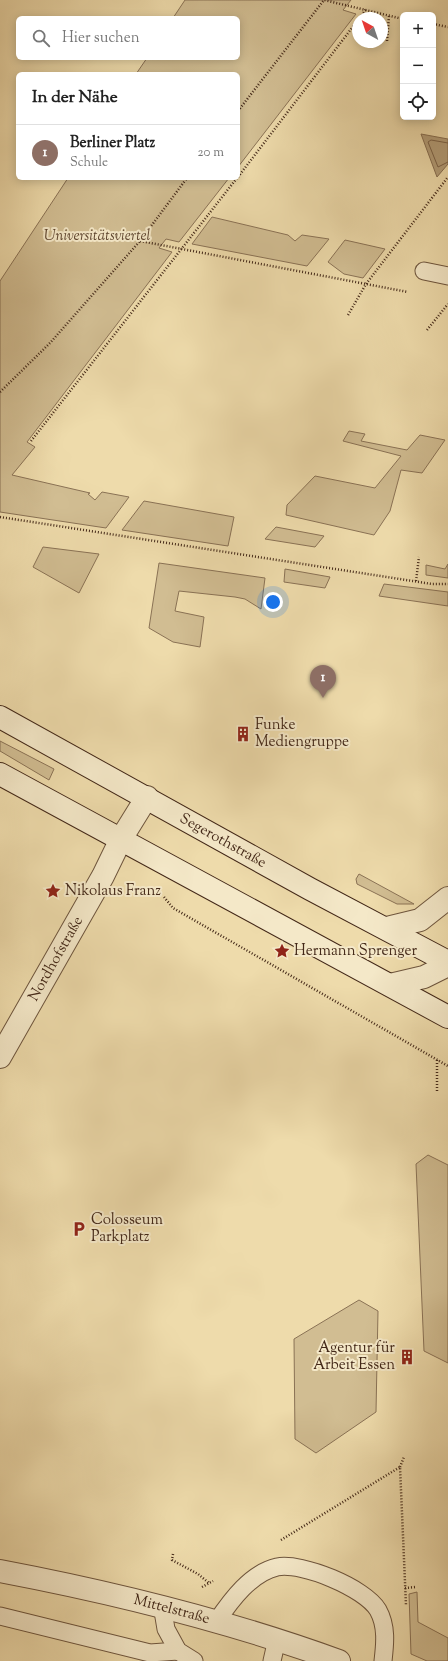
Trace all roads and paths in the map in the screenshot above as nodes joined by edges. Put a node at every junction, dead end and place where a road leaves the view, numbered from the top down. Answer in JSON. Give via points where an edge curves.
{"nodes":[{"id":1,"x":324,"y":0,"type":"edge"},
{"id":2,"x":366,"y":10,"type":"joint"},
{"id":3,"x":373,"y":12,"type":"edge"},
{"id":4,"x":388,"y":16,"type":"edge"},
{"id":5,"x":400,"y":18,"type":"edge"},
{"id":6,"x":436,"y":25,"type":"edge"},
{"id":7,"x":448,"y":27,"type":"edge"},
{"id":8,"x":352,"y":28,"type":"edge"},
{"id":9,"x":240,"y":109,"type":"edge"},
{"id":10,"x":240,"y":174,"type":"edge"},
{"id":11,"x":448,"y":177,"type":"edge"},
{"id":12,"x":185,"y":180,"type":"edge"},
{"id":13,"x":236,"y":180,"type":"edge"},
{"id":14,"x":140,"y":241,"type":"junction"},
{"id":15,"x":183,"y":248,"type":"junction"},
{"id":16,"x":424,"y":271,"type":"dead end"},
{"id":17,"x":448,"y":276,"type":"edge"},
{"id":18,"x":366,"y":284,"type":"junction"},
{"id":19,"x":411,"y":293,"type":"dead end"},
{"id":20,"x":448,"y":304,"type":"edge"},
{"id":21,"x":348,"y":315,"type":"dead end"},
{"id":22,"x":428,"y":330,"type":"dead end"},
{"id":23,"x":0,"y":392,"type":"edge"},
{"id":24,"x":31,"y":440,"type":"dead end"},
{"id":25,"x":0,"y":517,"type":"edge"},
{"id":26,"x":419,"y":556,"type":"dead end"},
{"id":27,"x":416,"y":581,"type":"junction"},
{"id":28,"x":448,"y":584,"type":"edge"},
{"id":29,"x":0,"y":717,"type":"edge"},
{"id":30,"x":0,"y":774,"type":"edge"},
{"id":31,"x":147,"y":797,"type":"junction"},
{"id":32,"x":121,"y":839,"type":"junction"},
{"id":33,"x":448,"y":898,"type":"edge"},
{"id":34,"x":173,"y":908,"type":"dead end"},
{"id":35,"x":387,"y":928,"type":"junction"},
{"id":36,"x":448,"y":962,"type":"edge"},
{"id":37,"x":448,"y":965,"type":"edge"},
{"id":38,"x":390,"y":985,"type":"junction"},
{"id":39,"x":448,"y":1017,"type":"edge"},
{"id":40,"x":0,"y":1057,"type":"edge"},
{"id":41,"x":437,"y":1060,"type":"junction"},
{"id":42,"x":448,"y":1066,"type":"edge"},
{"id":43,"x":438,"y":1093,"type":"dead end"},
{"id":44,"x":404,"y":1457,"type":"dead end"},
{"id":45,"x":400,"y":1467,"type":"junction"},
{"id":46,"x":276,"y":1543,"type":"dead end"},
{"id":47,"x":173,"y":1554,"type":"dead end"},
{"id":48,"x":0,"y":1571,"type":"edge"},
{"id":49,"x":216,"y":1579,"type":"dead end"},
{"id":50,"x":209,"y":1583,"type":"junction"},
{"id":51,"x":416,"y":1587,"type":"dead end"},
{"id":52,"x":200,"y":1588,"type":"dead end"},
{"id":53,"x":405,"y":1588,"type":"junction"},
{"id":54,"x":162,"y":1605,"type":"junction"},
{"id":55,"x":406,"y":1610,"type":"dead end"},
{"id":56,"x":0,"y":1616,"type":"edge"},
{"id":57,"x":217,"y":1621,"type":"junction"},
{"id":58,"x":278,"y":1638,"type":"junction"},
{"id":59,"x":178,"y":1651,"type":"junction"},
{"id":60,"x":194,"y":1661,"type":"edge"},
{"id":61,"x":272,"y":1661,"type":"edge"},
{"id":62,"x":339,"y":1661,"type":"edge"},
{"id":63,"x":383,"y":1661,"type":"edge"}],
"edges":[{"from":1,"to":2,"type":"path"},
{"from":1,"to":9,"type":"path"},
{"from":2,"to":3,"type":"path"},
{"from":4,"to":5,"type":"path"},
{"from":6,"to":7,"type":"path"},
{"from":8,"to":10,"type":"path"},
{"from":11,"to":18,"type":"path"},
{"from":12,"to":14,"type":"path"},
{"from":13,"to":15,"type":"path"},
{"from":14,"to":15,"type":"path"},
{"from":14,"to":23,"type":"path","via":[[50,343]]},
{"from":15,"to":18,"type":"path"},
{"from":15,"to":24,"type":"path"},
{"from":16,"to":17,"type":"lane"},
{"from":18,"to":19,"type":"path"},
{"from":18,"to":21,"type":"path"},
{"from":20,"to":22,"type":"path"},
{"from":25,"to":27,"type":"path"},
{"from":26,"to":27,"type":"path"},
{"from":27,"to":28,"type":"path"},
{"from":29,"to":31,"type":"main road","name":"Segerothstraße"},
{"from":30,"to":32,"type":"main road"},
{"from":31,"to":32,"type":"main road","name":"Nordhofstraße"},
{"from":31,"to":35,"type":"main road","name":"Segerothstraße","via":[[310,889]]},
{"from":32,"to":38,"type":"main road"},
{"from":32,"to":40,"type":"main road","name":"Nordhofstraße","via":[[103,876]]},
{"from":33,"to":35,"type":"main road","via":[[420,920]]},
{"from":34,"to":41,"type":"path"},
{"from":35,"to":36,"type":"main road","name":"Segerothstraße"},
{"from":37,"to":38,"type":"main road","via":[[424,976]]},
{"from":38,"to":39,"type":"main road"},
{"from":41,"to":42,"type":"path"},
{"from":41,"to":43,"type":"path"},
{"from":44,"to":45,"type":"path"},
{"from":45,"to":46,"type":"path"},
{"from":45,"to":53,"type":"path"},
{"from":47,"to":50,"type":"path","via":[[172,1560]]},
{"from":48,"to":54,"type":"main road","name":"Mittelstraße","via":[[86,1587]]},
{"from":49,"to":50,"type":"path"},
{"from":50,"to":52,"type":"path"},
{"from":51,"to":53,"type":"path"},
{"from":53,"to":55,"type":"path"},
{"from":54,"to":57,"type":"main road","name":"Mittelstraße"},
{"from":54,"to":59,"type":"lane","via":[[166,1629]]},
{"from":56,"to":59,"type":"lane","via":[[150,1653]]},
{"from":57,"to":58,"type":"main road","name":"Mittelstraße"},
{"from":57,"to":63,"type":"lane","via":[[232,1598],[258,1576],[277,1567],[297,1567],[340,1582],[364,1595],[378,1610],[384,1627]]},
{"from":58,"to":61,"type":"lane"},
{"from":58,"to":62,"type":"main road","name":"Mittelstraße"},
{"from":59,"to":60,"type":"lane"}]}
